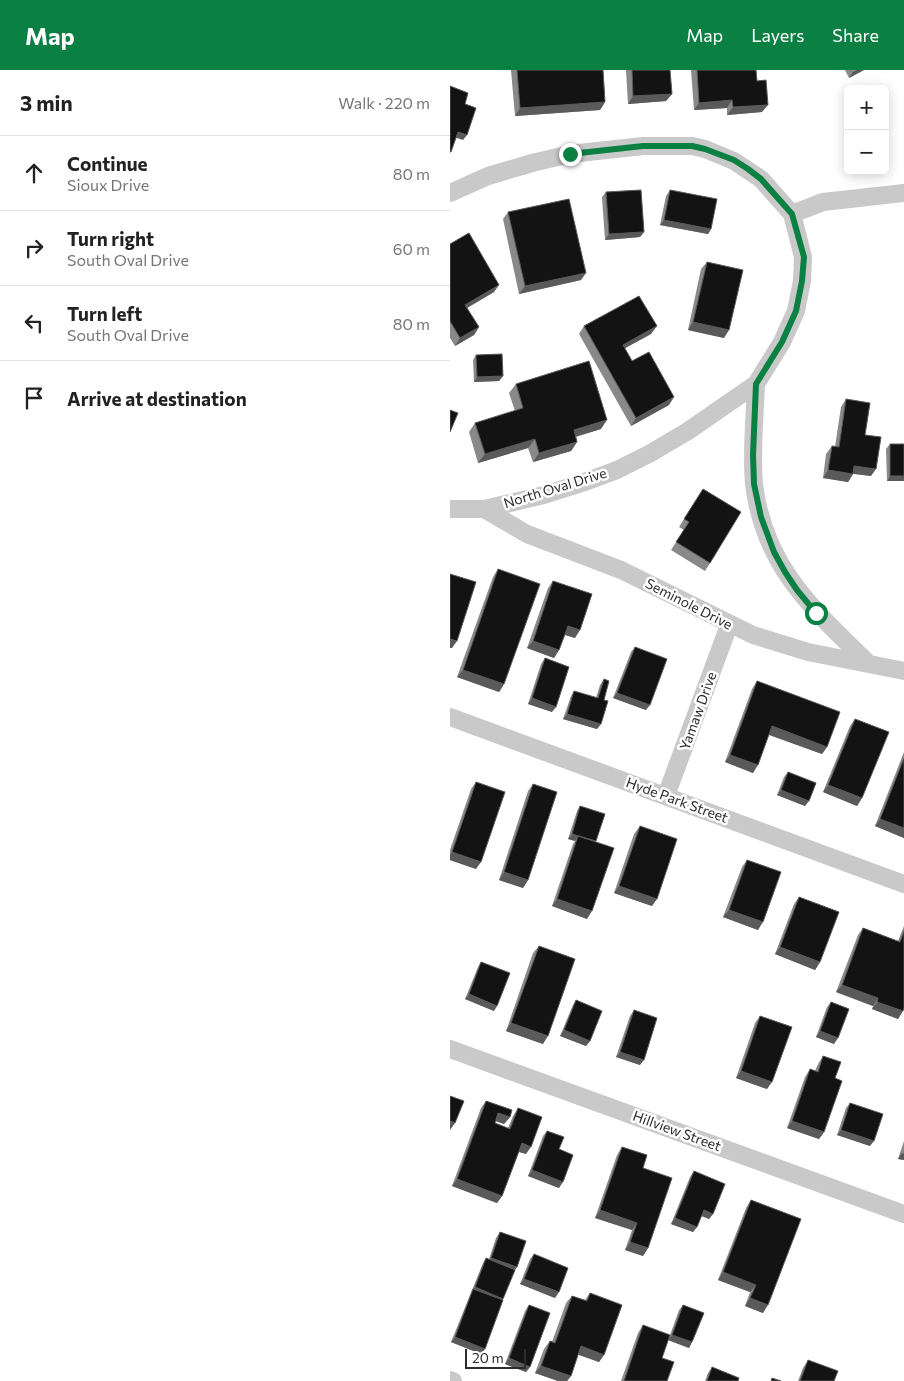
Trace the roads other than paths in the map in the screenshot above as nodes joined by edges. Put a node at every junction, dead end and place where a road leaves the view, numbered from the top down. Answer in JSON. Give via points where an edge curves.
{"nodes":[{"id":1,"x":450,"y":193,"type":"edge"},
{"id":2,"x":904,"y":193,"type":"edge"},
{"id":3,"x":792,"y":214,"type":"junction"},
{"id":4,"x":756,"y":384,"type":"junction"},
{"id":5,"x":450,"y":509,"type":"edge"},
{"id":6,"x":484,"y":509,"type":"junction"},
{"id":7,"x":730,"y":625,"type":"junction"},
{"id":8,"x":869,"y":664,"type":"junction"},
{"id":9,"x":904,"y":671,"type":"edge"},
{"id":10,"x":450,"y":717,"type":"edge"},
{"id":11,"x":666,"y":796,"type":"junction"},
{"id":12,"x":904,"y":884,"type":"edge"},
{"id":13,"x":450,"y":1049,"type":"edge"},
{"id":14,"x":904,"y":1214,"type":"edge"}],
"edges":[{"from":1,"to":3,"type":"street","via":[[488,176],[570,154],[643,146],[692,146],[734,160],[748,169]]},
{"from":2,"to":3,"type":"street","via":[[823,202]]},
{"from":3,"to":4,"type":"street","via":[[804,257],[800,295],[782,342]]},
{"from":4,"to":6,"type":"street","name":"North Oval Drive","via":[[688,431],[616,470],[582,484]]},
{"from":4,"to":8,"type":"street","via":[[754,484],[767,535],[797,590]]},
{"from":5,"to":6,"type":"street","name":"North Oval Drive"},
{"from":6,"to":7,"type":"street","name":"Seminole Drive","via":[[527,534],[621,570]]},
{"from":7,"to":8,"type":"street","name":"Seminole Drive","via":[[808,652]]},
{"from":7,"to":11,"type":"street","name":"Yamaw Drive"},
{"from":8,"to":9,"type":"street","name":"Seminole Drive"},
{"from":10,"to":11,"type":"street","name":"Hyde Park Street"},
{"from":11,"to":12,"type":"street","name":"Hyde Park Street"},
{"from":13,"to":14,"type":"street","name":"Hillview Street"}]}
